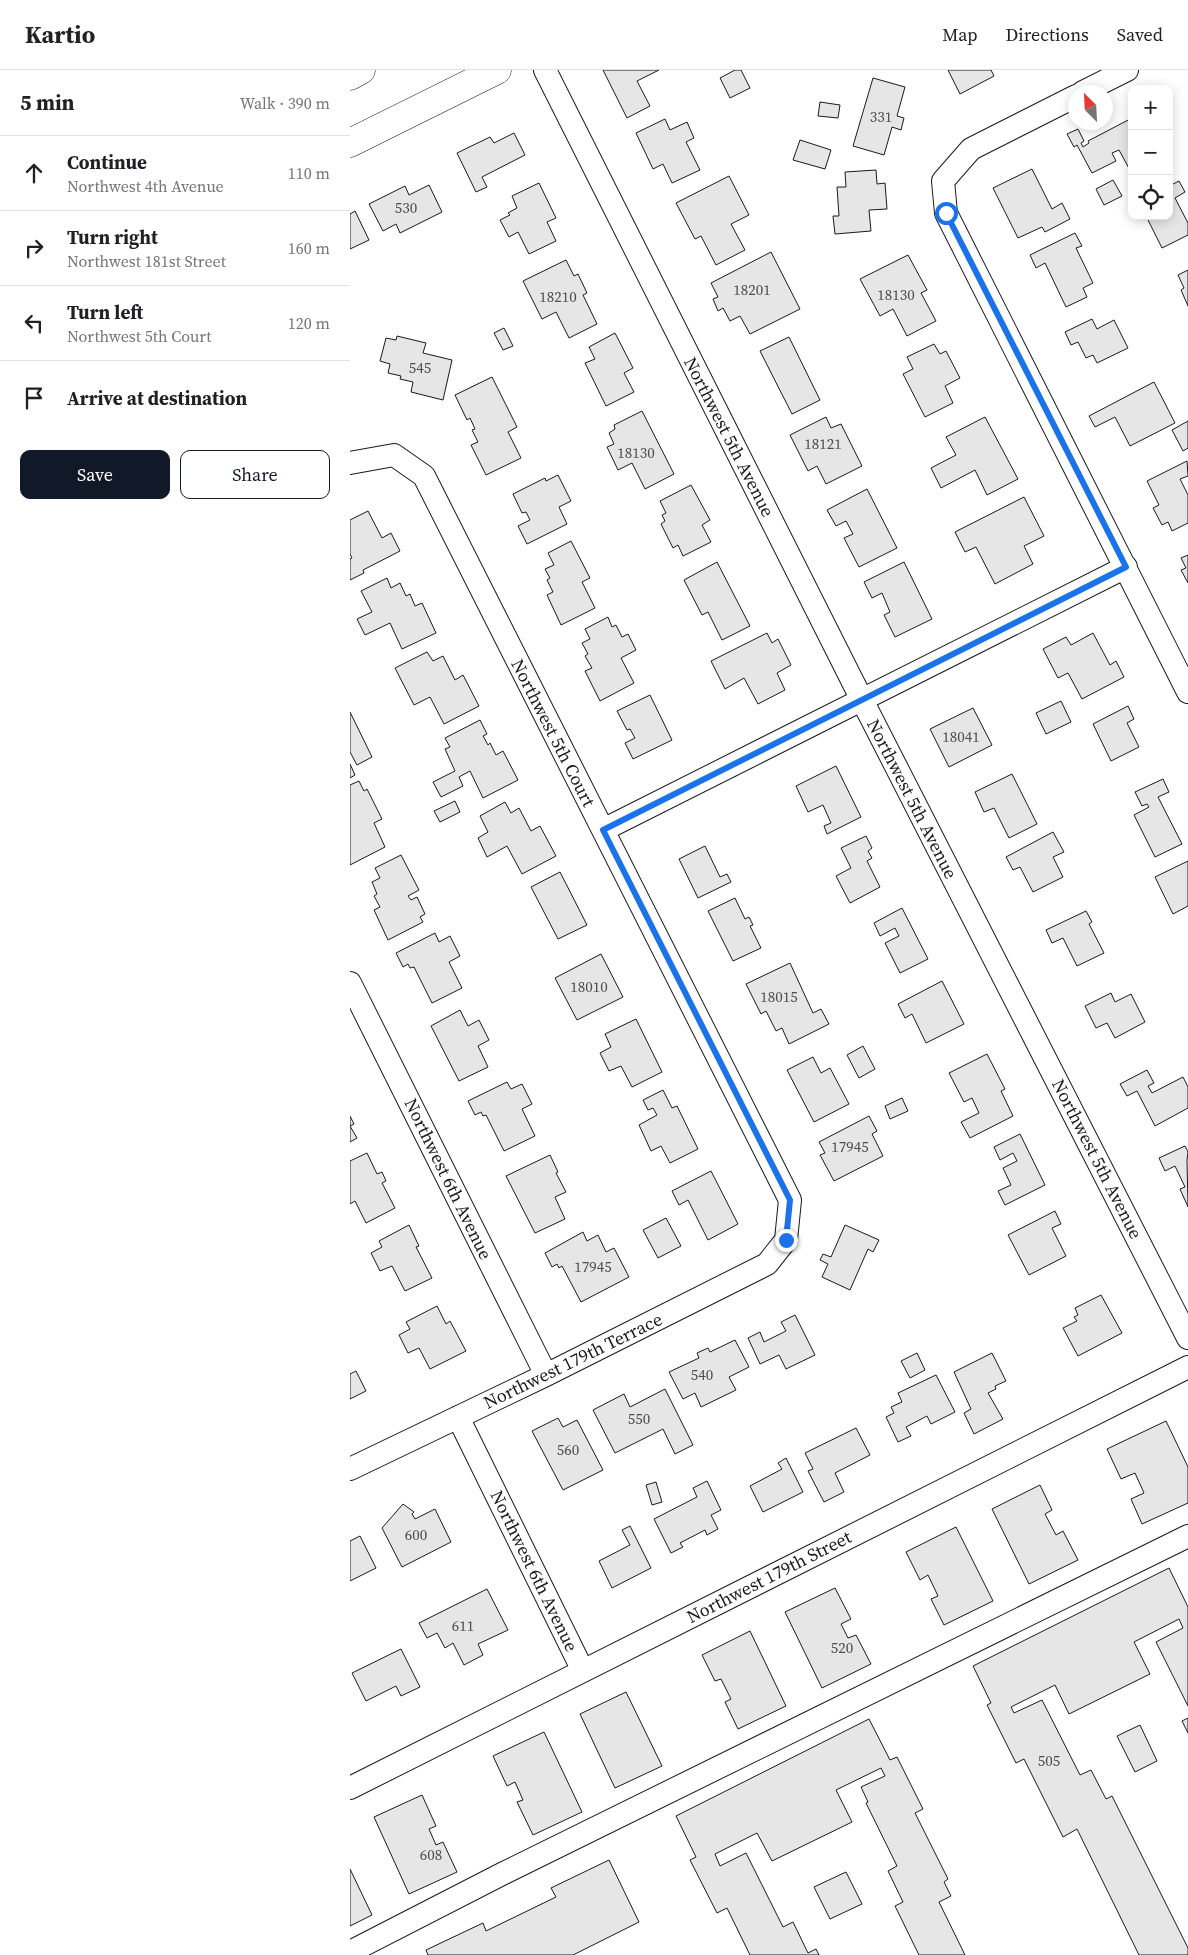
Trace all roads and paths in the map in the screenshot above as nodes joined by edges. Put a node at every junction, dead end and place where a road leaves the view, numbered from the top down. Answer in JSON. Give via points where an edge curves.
{"nodes":[{"id":1,"x":361,"y":70,"type":"edge"},
{"id":2,"x":460,"y":70,"type":"edge"},
{"id":3,"x":498,"y":70,"type":"edge"},
{"id":4,"x":545,"y":70,"type":"edge"},
{"id":5,"x":1127,"y":70,"type":"edge"},
{"id":6,"x":350,"y":76,"type":"edge"},
{"id":7,"x":1097,"y":85,"type":"edge"},
{"id":8,"x":1068,"y":100,"type":"edge"},
{"id":9,"x":412,"y":112,"type":"junction"},
{"id":10,"x":350,"y":143,"type":"edge"},
{"id":11,"x":350,"y":462,"type":"edge"},
{"id":12,"x":1126,"y":567,"type":"junction"},
{"id":13,"x":1188,"y":692,"type":"edge"},
{"id":14,"x":862,"y":700,"type":"junction"},
{"id":15,"x":603,"y":830,"type":"junction"},
{"id":16,"x":350,"y":982,"type":"edge"},
{"id":17,"x":786,"y":1240,"type":"joint"},
{"id":18,"x":1188,"y":1338,"type":"edge"},
{"id":19,"x":1188,"y":1367,"type":"edge"},
{"id":20,"x":546,"y":1375,"type":"junction"},
{"id":21,"x":458,"y":1416,"type":"junction"},
{"id":22,"x":350,"y":1469,"type":"edge"},
{"id":23,"x":1188,"y":1536,"type":"edge"},
{"id":24,"x":583,"y":1671,"type":"junction"},
{"id":25,"x":350,"y":1788,"type":"edge"},
{"id":26,"x":350,"y":1952,"type":"edge"}],
"edges":[{"from":1,"to":6,"type":"main road"},
{"from":2,"to":9,"type":"main road"},
{"from":3,"to":9,"type":"main road"},
{"from":4,"to":14,"type":"street","name":"Northwest 5th Avenue"},
{"from":5,"to":7,"type":"street"},
{"from":8,"to":12,"type":"street","via":[[972,149],[943,181],[946,213]]},
{"from":9,"to":10,"type":"main road"},
{"from":11,"to":15,"type":"street","name":"Northwest 5th Court","via":[[394,455],[424,476]]},
{"from":12,"to":13,"type":"street"},
{"from":12,"to":14,"type":"street"},
{"from":14,"to":15,"type":"street"},
{"from":14,"to":18,"type":"street","name":"Northwest 5th Avenue"},
{"from":15,"to":17,"type":"street","name":"Northwest 5th Court","via":[[790,1200]]},
{"from":16,"to":20,"type":"street","name":"Northwest 6th Avenue"},
{"from":17,"to":20,"type":"street","name":"Northwest 179th Terrace","via":[[767,1264]]},
{"from":19,"to":24,"type":"street","name":"Northwest 179th Street"},
{"from":20,"to":21,"type":"street","name":"Northwest 179th Terrace"},
{"from":21,"to":22,"type":"street","name":"Northwest 179th Terrace"},
{"from":21,"to":24,"type":"street","name":"Northwest 6th Avenue"},
{"from":23,"to":26,"type":"street"},
{"from":24,"to":25,"type":"street","name":"Northwest 179th Street"}]}
